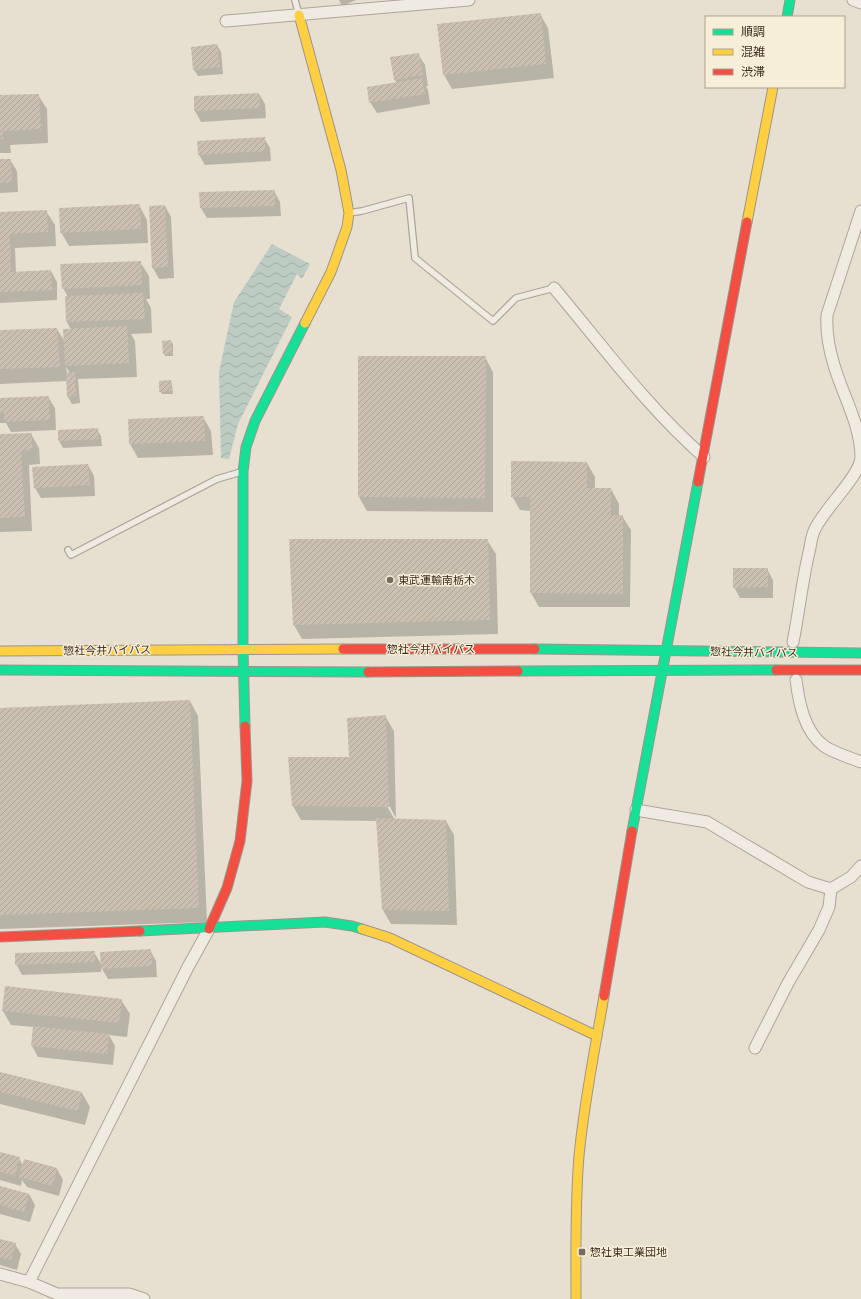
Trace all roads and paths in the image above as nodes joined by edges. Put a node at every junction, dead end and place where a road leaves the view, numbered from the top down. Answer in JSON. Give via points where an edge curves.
{"nodes":[{"id":1,"x":295,"y":0,"type":"edge"},
{"id":2,"x":469,"y":0,"type":"edge"},
{"id":3,"x":790,"y":0,"type":"edge"},
{"id":4,"x":853,"y":0,"type":"edge"},
{"id":5,"x":404,"y":3,"type":"edge"},
{"id":6,"x":861,"y":3,"type":"edge"},
{"id":7,"x":299,"y":15,"type":"junction"},
{"id":8,"x":787,"y":16,"type":"edge"},
{"id":9,"x":226,"y":21,"type":"dead end"},
{"id":10,"x":774,"y":88,"type":"edge"},
{"id":11,"x":861,"y":211,"type":"edge"},
{"id":12,"x":349,"y":213,"type":"junction"},
{"id":13,"x":554,"y":288,"type":"joint"},
{"id":14,"x":704,"y":456,"type":"junction"},
{"id":15,"x":243,"y":472,"type":"junction"},
{"id":16,"x":68,"y":550,"type":"dead end"},
{"id":17,"x":793,"y":642,"type":"dead end"},
{"id":18,"x":244,"y":649,"type":"junction"},
{"id":19,"x":666,"y":650,"type":"junction"},
{"id":20,"x":0,"y":651,"type":"edge"},
{"id":21,"x":861,"y":653,"type":"edge"},
{"id":22,"x":0,"y":670,"type":"edge"},
{"id":23,"x":861,"y":670,"type":"edge"},
{"id":24,"x":662,"y":671,"type":"junction"},
{"id":25,"x":244,"y":672,"type":"junction"},
{"id":26,"x":796,"y":680,"type":"dead end"},
{"id":27,"x":861,"y":762,"type":"edge"},
{"id":28,"x":636,"y":810,"type":"junction"},
{"id":29,"x":861,"y":866,"type":"edge"},
{"id":30,"x":831,"y":889,"type":"junction"},
{"id":31,"x":209,"y":929,"type":"junction"},
{"id":32,"x":0,"y":937,"type":"edge"},
{"id":33,"x":597,"y":1036,"type":"junction"},
{"id":34,"x":755,"y":1048,"type":"dead end"},
{"id":35,"x":0,"y":1274,"type":"edge"},
{"id":36,"x":28,"y":1282,"type":"junction"},
{"id":37,"x":144,"y":1299,"type":"edge"},
{"id":38,"x":576,"y":1299,"type":"edge"}],
"edges":[{"from":1,"to":7,"type":"lane"},
{"from":2,"to":5,"type":"street"},
{"from":3,"to":8,"type":"street"},
{"from":4,"to":6,"type":"street"},
{"from":5,"to":7,"type":"street"},
{"from":7,"to":9,"type":"street"},
{"from":7,"to":12,"type":"street","via":[[341,170]]},
{"from":10,"to":14,"type":"street"},
{"from":11,"to":17,"type":"street","via":[[827,315],[826,329],[834,365],[861,444],[860,461],[853,477],[833,500],[814,529]]},
{"from":12,"to":13,"type":"lane","via":[[409,198],[415,258],[494,321],[516,298]]},
{"from":12,"to":15,"type":"street","via":[[347,227],[331,272],[255,421],[246,446]]},
{"from":13,"to":14,"type":"street","via":[[679,435]]},
{"from":14,"to":19,"type":"street"},
{"from":15,"to":16,"type":"lane","via":[[217,479],[71,555]]},
{"from":15,"to":18,"type":"street"},
{"from":18,"to":19,"type":"street","name":"惣社今井バイパス"},
{"from":18,"to":20,"type":"street","name":"惣社今井バイパス"},
{"from":18,"to":25,"type":"street"},
{"from":19,"to":21,"type":"street","name":"惣社今井バイパス"},
{"from":19,"to":24,"type":"street"},
{"from":22,"to":25,"type":"street","name":"惣社今井バイパス"},
{"from":23,"to":24,"type":"street","name":"惣社今井バイパス"},
{"from":24,"to":25,"type":"street","name":"惣社今井バイパス"},
{"from":24,"to":28,"type":"street"},
{"from":25,"to":31,"type":"street","via":[[247,781],[240,841],[227,888]]},
{"from":26,"to":27,"type":"street","via":[[799,703],[811,733],[824,746]]},
{"from":28,"to":30,"type":"street","via":[[707,822],[808,882]]},
{"from":28,"to":33,"type":"street"},
{"from":29,"to":30,"type":"street","via":[[851,877]]},
{"from":30,"to":34,"type":"street","via":[[829,907]]},
{"from":31,"to":32,"type":"street"},
{"from":31,"to":33,"type":"street","via":[[326,922],[352,926],[390,938]]},
{"from":31,"to":36,"type":"street"},
{"from":33,"to":38,"type":"street","via":[[579,1155],[575,1234]]},
{"from":35,"to":36,"type":"street"},
{"from":36,"to":37,"type":"street","via":[[57,1294],[128,1294]]}]}
